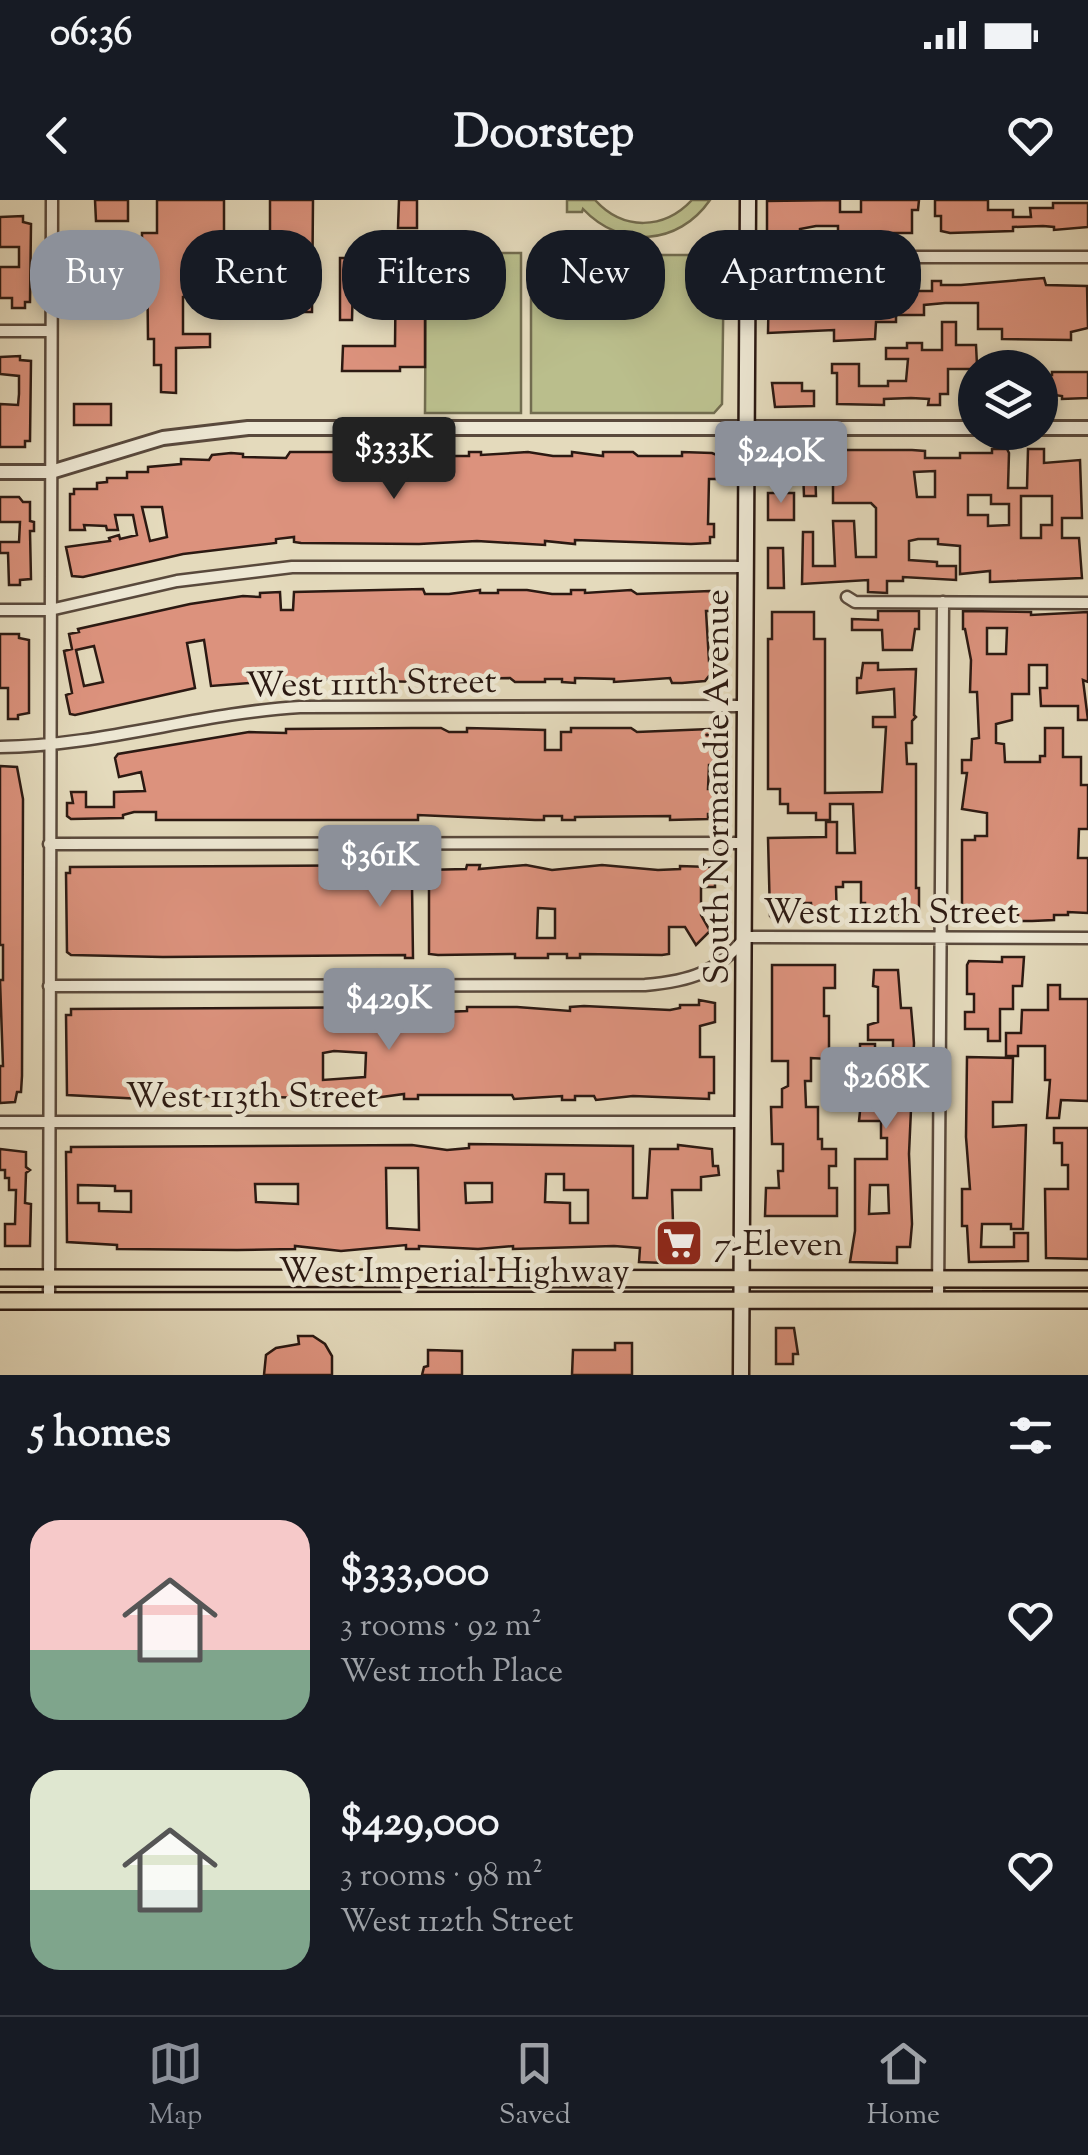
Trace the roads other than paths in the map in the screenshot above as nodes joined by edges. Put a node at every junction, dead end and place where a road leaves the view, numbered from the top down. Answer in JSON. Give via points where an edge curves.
{"nodes":[{"id":1,"x":52,"y":200,"type":"edge"},
{"id":2,"x":748,"y":200,"type":"edge"},
{"id":3,"x":748,"y":230,"type":"edge"},
{"id":4,"x":921,"y":257,"type":"edge"},
{"id":5,"x":1088,"y":257,"type":"edge"},
{"id":6,"x":747,"y":320,"type":"edge"},
{"id":7,"x":0,"y":331,"type":"edge"},
{"id":8,"x":51,"y":331,"type":"junction"},
{"id":9,"x":746,"y":428,"type":"junction"},
{"id":10,"x":958,"y":428,"type":"edge"},
{"id":11,"x":1058,"y":428,"type":"edge"},
{"id":12,"x":1088,"y":428,"type":"edge"},
{"id":13,"x":0,"y":472,"type":"edge"},
{"id":14,"x":50,"y":472,"type":"junction"},
{"id":15,"x":746,"y":567,"type":"junction"},
{"id":16,"x":847,"y":597,"type":"dead end"},
{"id":17,"x":944,"y":602,"type":"junction"},
{"id":18,"x":1088,"y":603,"type":"edge"},
{"id":19,"x":0,"y":610,"type":"edge"},
{"id":20,"x":50,"y":610,"type":"junction"},
{"id":21,"x":746,"y":706,"type":"junction"},
{"id":22,"x":50,"y":746,"type":"junction"},
{"id":23,"x":0,"y":747,"type":"edge"},
{"id":24,"x":746,"y":843,"type":"junction"},
{"id":25,"x":49,"y":844,"type":"junction"},
{"id":26,"x":746,"y":937,"type":"junction"},
{"id":27,"x":942,"y":938,"type":"junction"},
{"id":28,"x":1088,"y":938,"type":"edge"},
{"id":29,"x":49,"y":986,"type":"junction"},
{"id":30,"x":0,"y":1122,"type":"edge"},
{"id":31,"x":744,"y":1122,"type":"junction"},
{"id":32,"x":48,"y":1123,"type":"junction"},
{"id":33,"x":0,"y":1278,"type":"edge"},
{"id":34,"x":48,"y":1278,"type":"junction"},
{"id":35,"x":742,"y":1278,"type":"junction"},
{"id":36,"x":938,"y":1278,"type":"junction"},
{"id":37,"x":1088,"y":1279,"type":"edge"},
{"id":38,"x":742,"y":1298,"type":"junction"},
{"id":39,"x":938,"y":1300,"type":"junction"},
{"id":40,"x":1088,"y":1300,"type":"edge"},
{"id":41,"x":0,"y":1301,"type":"edge"},
{"id":42,"x":49,"y":1301,"type":"junction"},
{"id":43,"x":741,"y":1375,"type":"edge"}],
"edges":[{"from":1,"to":8,"type":"street"},
{"from":2,"to":3,"type":"main road","name":"South Normandie Avenue"},
{"from":4,"to":5,"type":"street"},
{"from":6,"to":9,"type":"main road","name":"South Normandie Avenue"},
{"from":7,"to":8,"type":"street"},
{"from":8,"to":14,"type":"street"},
{"from":9,"to":10,"type":"street"},
{"from":9,"to":14,"type":"street","via":[[248,428],[164,438]]},
{"from":9,"to":15,"type":"main road","name":"South Normandie Avenue"},
{"from":11,"to":12,"type":"street"},
{"from":13,"to":14,"type":"street"},
{"from":14,"to":20,"type":"street"},
{"from":15,"to":20,"type":"street","via":[[292,568],[177,581]]},
{"from":15,"to":21,"type":"main road","name":"South Normandie Avenue"},
{"from":16,"to":17,"type":"street"},
{"from":17,"to":18,"type":"street"},
{"from":17,"to":27,"type":"street"},
{"from":19,"to":20,"type":"street"},
{"from":20,"to":22,"type":"street"},
{"from":21,"to":22,"type":"street","name":"West 111th Street","via":[[300,707],[241,711]]},
{"from":21,"to":24,"type":"main road","name":"South Normandie Avenue"},
{"from":22,"to":23,"type":"street","name":"West 111th Street"},
{"from":22,"to":25,"type":"street"},
{"from":24,"to":25,"type":"street"},
{"from":24,"to":26,"type":"main road","name":"South Normandie Avenue"},
{"from":25,"to":29,"type":"street"},
{"from":26,"to":27,"type":"street","name":"West 112th Street"},
{"from":26,"to":29,"type":"street","name":"West 112th Street","via":[[711,970],[645,985]]},
{"from":26,"to":31,"type":"main road","name":"South Normandie Avenue"},
{"from":27,"to":28,"type":"street","name":"West 112th Street"},
{"from":27,"to":36,"type":"street"},
{"from":29,"to":32,"type":"street"},
{"from":30,"to":32,"type":"street","name":"West 113th Street"},
{"from":31,"to":32,"type":"street","name":"West 113th Street"},
{"from":31,"to":35,"type":"main road","name":"South Normandie Avenue"},
{"from":32,"to":34,"type":"street"},
{"from":33,"to":34,"type":"main road","name":"West Imperial Highway"},
{"from":34,"to":35,"type":"main road","name":"West Imperial Highway"},
{"from":34,"to":42,"type":"street"},
{"from":35,"to":36,"type":"main road","name":"West Imperial Highway"},
{"from":35,"to":38,"type":"main road","name":"South Normandie Avenue"},
{"from":36,"to":37,"type":"main road","name":"West Imperial Highway"},
{"from":36,"to":39,"type":"street"},
{"from":38,"to":39,"type":"main road","name":"West Imperial Highway"},
{"from":38,"to":42,"type":"main road","name":"West Imperial Highway"},
{"from":38,"to":43,"type":"main road","name":"South Normandie Avenue"},
{"from":39,"to":40,"type":"main road","name":"West Imperial Highway"},
{"from":41,"to":42,"type":"main road","name":"West Imperial Highway"}]}
